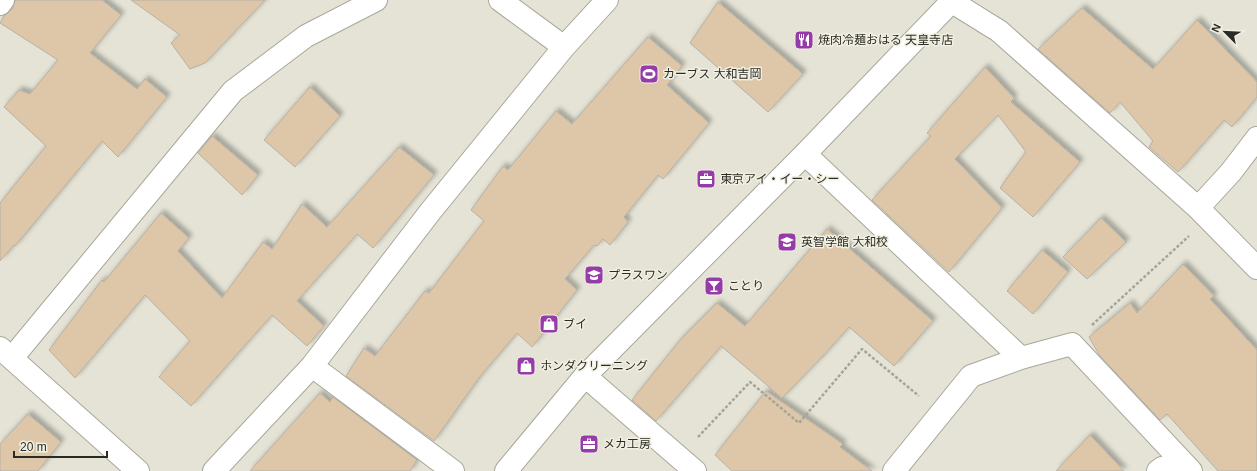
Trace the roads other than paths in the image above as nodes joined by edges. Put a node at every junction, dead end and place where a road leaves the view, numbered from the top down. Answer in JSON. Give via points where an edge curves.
{"nodes":[{"id":1,"x":3,"y":0,"type":"edge"},
{"id":2,"x":376,"y":0,"type":"edge"},
{"id":3,"x":500,"y":0,"type":"edge"},
{"id":4,"x":607,"y":0,"type":"edge"},
{"id":5,"x":951,"y":0,"type":"edge"},
{"id":6,"x":0,"y":4,"type":"edge"},
{"id":7,"x":564,"y":47,"type":"junction"},
{"id":8,"x":1257,"y":138,"type":"edge"},
{"id":9,"x":805,"y":154,"type":"junction"},
{"id":10,"x":1198,"y":208,"type":"junction"},
{"id":11,"x":1257,"y":268,"type":"edge"},
{"id":12,"x":6,"y":353,"type":"edge"},
{"id":13,"x":1021,"y":358,"type":"junction"},
{"id":14,"x":312,"y":366,"type":"junction"},
{"id":15,"x":585,"y":376,"type":"junction"},
{"id":16,"x":672,"y":464,"type":"edge"},
{"id":17,"x":1187,"y":467,"type":"edge"},
{"id":18,"x":138,"y":471,"type":"edge"},
{"id":19,"x":214,"y":471,"type":"edge"},
{"id":20,"x":453,"y":471,"type":"edge"},
{"id":21,"x":506,"y":471,"type":"edge"},
{"id":22,"x":695,"y":471,"type":"edge"},
{"id":23,"x":894,"y":471,"type":"edge"},
{"id":24,"x":1158,"y":471,"type":"edge"}],
"edges":[{"from":1,"to":6,"type":"street"},
{"from":2,"to":12,"type":"street","via":[[306,36],[233,91]]},
{"from":3,"to":7,"type":"street"},
{"from":4,"to":7,"type":"street"},
{"from":5,"to":9,"type":"street"},
{"from":5,"to":10,"type":"street","via":[[999,31]]},
{"from":7,"to":14,"type":"street","via":[[430,212]]},
{"from":8,"to":10,"type":"street","via":[[1231,172]]},
{"from":9,"to":13,"type":"street"},
{"from":9,"to":15,"type":"street"},
{"from":10,"to":11,"type":"street"},
{"from":12,"to":18,"type":"street"},
{"from":13,"to":17,"type":"street","via":[[1072,344]]},
{"from":13,"to":23,"type":"street","via":[[971,376]]},
{"from":14,"to":19,"type":"street"},
{"from":14,"to":20,"type":"street"},
{"from":15,"to":16,"type":"street"},
{"from":15,"to":21,"type":"street"},
{"from":16,"to":22,"type":"street"},
{"from":17,"to":24,"type":"street","via":[[1162,468]]}]}
